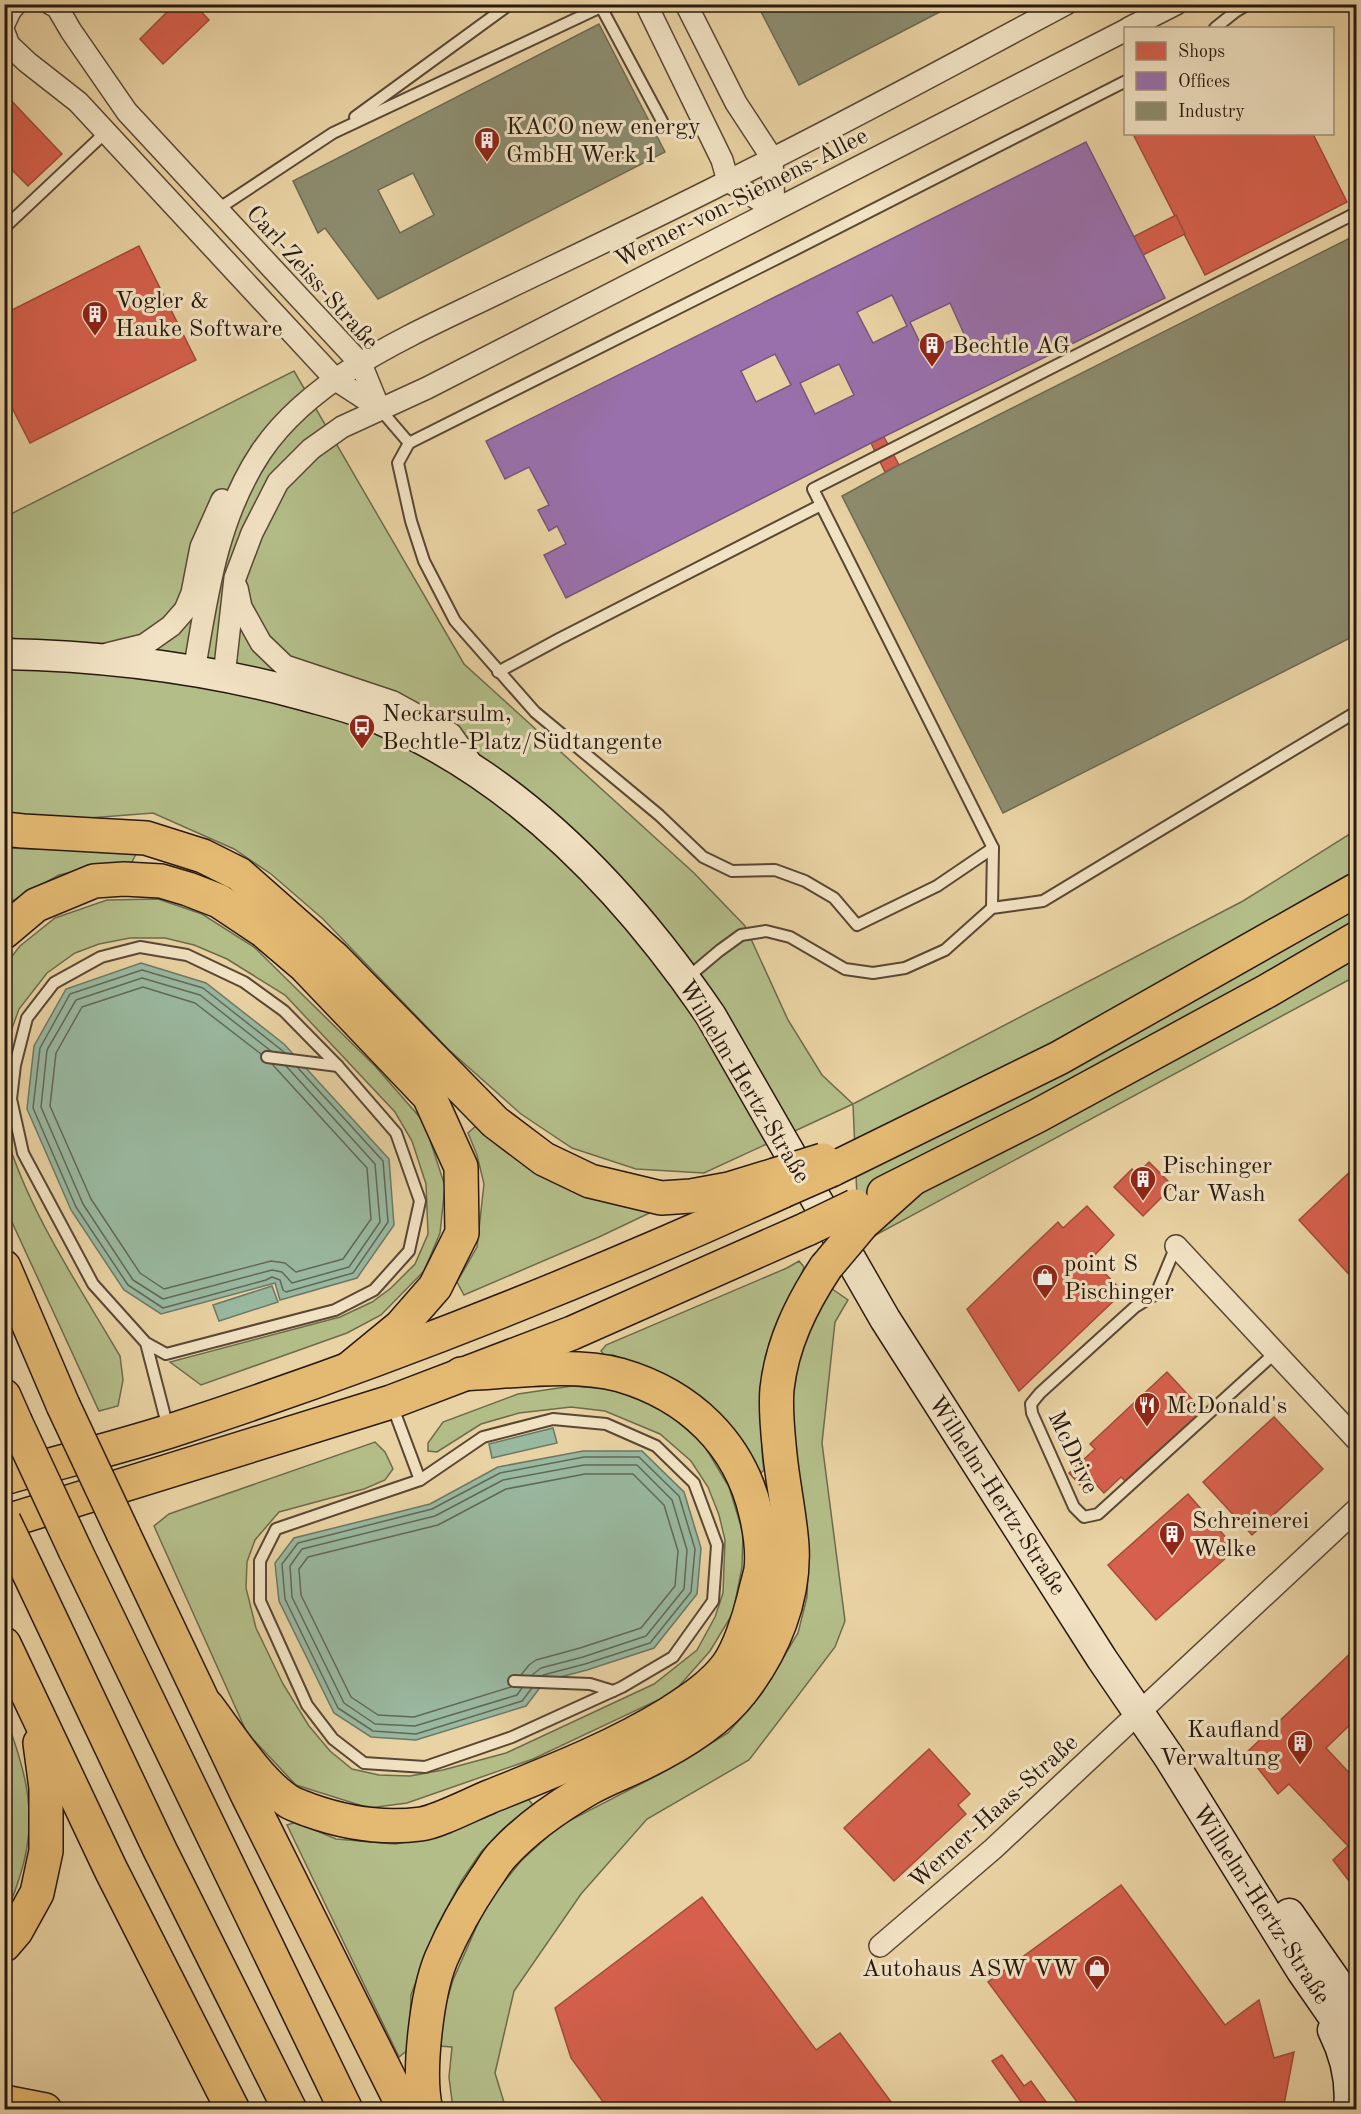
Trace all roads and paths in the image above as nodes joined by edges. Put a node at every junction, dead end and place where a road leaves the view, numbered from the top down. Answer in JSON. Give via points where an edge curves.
{"nodes":[{"id":1,"x":16,"y":4,"type":"edge"},
{"id":2,"x":51,"y":4,"type":"edge"},
{"id":3,"x":510,"y":4,"type":"edge"},
{"id":4,"x":646,"y":4,"type":"edge"},
{"id":5,"x":686,"y":4,"type":"edge"},
{"id":6,"x":1066,"y":4,"type":"edge"},
{"id":7,"x":1176,"y":4,"type":"edge"},
{"id":8,"x":1248,"y":4,"type":"edge"},
{"id":9,"x":4,"y":24,"type":"edge"},
{"id":10,"x":1131,"y":27,"type":"edge"},
{"id":11,"x":1216,"y":27,"type":"edge"},
{"id":12,"x":1124,"y":31,"type":"edge"},
{"id":13,"x":4,"y":32,"type":"edge"},
{"id":14,"x":1124,"y":82,"type":"edge"},
{"id":15,"x":128,"y":112,"type":"junction"},
{"id":16,"x":662,"y":121,"type":"dead end"},
{"id":17,"x":106,"y":132,"type":"junction"},
{"id":18,"x":333,"y":133,"type":"junction"},
{"id":19,"x":772,"y":158,"type":"junction"},
{"id":20,"x":728,"y":181,"type":"junction"},
{"id":21,"x":218,"y":209,"type":"junction"},
{"id":22,"x":774,"y":209,"type":"junction"},
{"id":23,"x":1356,"y":213,"type":"edge"},
{"id":24,"x":4,"y":228,"type":"edge"},
{"id":25,"x":361,"y":364,"type":"junction"},
{"id":26,"x":336,"y":380,"type":"junction"},
{"id":27,"x":380,"y":408,"type":"junction"},
{"id":28,"x":409,"y":443,"type":"junction"},
{"id":29,"x":261,"y":452,"type":"junction"},
{"id":30,"x":821,"y":505,"type":"junction"},
{"id":31,"x":235,"y":578,"type":"junction"},
{"id":32,"x":4,"y":654,"type":"edge"},
{"id":33,"x":93,"y":658,"type":"junction"},
{"id":34,"x":194,"y":672,"type":"junction"},
{"id":35,"x":498,"y":672,"type":"junction"},
{"id":36,"x":224,"y":676,"type":"junction"},
{"id":37,"x":1356,"y":712,"type":"edge"},
{"id":38,"x":480,"y":774,"type":"junction"},
{"id":39,"x":4,"y":829,"type":"edge"},
{"id":40,"x":993,"y":848,"type":"junction"},
{"id":41,"x":1356,"y":890,"type":"edge"},
{"id":42,"x":992,"y":908,"type":"junction"},
{"id":43,"x":4,"y":932,"type":"edge"},
{"id":44,"x":1356,"y":939,"type":"edge"},
{"id":45,"x":686,"y":979,"type":"junction"},
{"id":46,"x":267,"y":1057,"type":"dead end"},
{"id":47,"x":338,"y":1066,"type":"junction"},
{"id":48,"x":779,"y":1183,"type":"junction"},
{"id":49,"x":859,"y":1214,"type":"junction"},
{"id":50,"x":1176,"y":1246,"type":"joint"},
{"id":51,"x":4,"y":1267,"type":"edge"},
{"id":52,"x":146,"y":1343,"type":"junction"},
{"id":53,"x":1275,"y":1353,"type":"junction"},
{"id":54,"x":350,"y":1368,"type":"junction"},
{"id":55,"x":461,"y":1374,"type":"junction"},
{"id":56,"x":391,"y":1402,"type":"junction"},
{"id":57,"x":10,"y":1408,"type":"edge"},
{"id":58,"x":169,"y":1431,"type":"junction"},
{"id":59,"x":1356,"y":1439,"type":"edge"},
{"id":60,"x":4,"y":1478,"type":"edge"},
{"id":61,"x":420,"y":1480,"type":"junction"},
{"id":62,"x":1356,"y":1510,"type":"edge"},
{"id":63,"x":4,"y":1521,"type":"edge"},
{"id":64,"x":4,"y":1644,"type":"edge"},
{"id":65,"x":514,"y":1681,"type":"dead end"},
{"id":66,"x":613,"y":1691,"type":"junction"},
{"id":67,"x":33,"y":1706,"type":"junction"},
{"id":68,"x":207,"y":1706,"type":"junction"},
{"id":69,"x":1139,"y":1713,"type":"junction"},
{"id":70,"x":1168,"y":1757,"type":"junction"},
{"id":71,"x":4,"y":1945,"type":"edge"},
{"id":72,"x":880,"y":1946,"type":"dead end"},
{"id":73,"x":1302,"y":1971,"type":"junction"},
{"id":74,"x":1333,"y":1976,"type":"junction"},
{"id":75,"x":1356,"y":1996,"type":"edge"},
{"id":76,"x":1356,"y":2010,"type":"edge"},
{"id":77,"x":1356,"y":2049,"type":"edge"},
{"id":78,"x":4,"y":2102,"type":"edge"},
{"id":79,"x":45,"y":2109,"type":"edge"},
{"id":80,"x":233,"y":2109,"type":"edge"},
{"id":81,"x":290,"y":2109,"type":"edge"},
{"id":82,"x":346,"y":2109,"type":"edge"},
{"id":83,"x":405,"y":2109,"type":"edge"},
{"id":84,"x":426,"y":2109,"type":"edge"},
{"id":85,"x":1349,"y":2109,"type":"edge"}],
"edges":[{"from":1,"to":9,"type":"street"},
{"from":2,"to":15,"type":"street","name":"Carl-Zeiss-Straße","via":[[57,7]]},
{"from":3,"to":18,"type":"lane"},
{"from":4,"to":20,"type":"street","via":[[722,160]]},
{"from":5,"to":19,"type":"street","via":[[736,103]]},
{"from":6,"to":19,"type":"street","name":"Werner-von-Siemens-Allee"},
{"from":7,"to":10,"type":"street","name":"Werner-von-Siemens-Allee"},
{"from":8,"to":11,"type":"lane"},
{"from":12,"to":22,"type":"street","name":"Werner-von-Siemens-Allee"},
{"from":13,"to":17,"type":"street","via":[[9,45],[78,102]]},
{"from":14,"to":28,"type":"lane"},
{"from":15,"to":17,"type":"street"},
{"from":15,"to":21,"type":"street","name":"Carl-Zeiss-Straße"},
{"from":16,"to":18,"type":"lane","via":[[601,7]]},
{"from":17,"to":24,"type":"lane"},
{"from":17,"to":26,"type":"street"},
{"from":18,"to":21,"type":"lane"},
{"from":19,"to":20,"type":"street","name":"Werner-von-Siemens-Allee"},
{"from":19,"to":22,"type":"street"},
{"from":20,"to":22,"type":"street"},
{"from":20,"to":25,"type":"street","name":"Werner-von-Siemens-Allee","via":[[401,340]]},
{"from":21,"to":25,"type":"street","name":"Carl-Zeiss-Straße"},
{"from":22,"to":27,"type":"street","name":"Werner-von-Siemens-Allee","via":[[427,388]]},
{"from":23,"to":30,"type":"lane","via":[[813,489]]},
{"from":25,"to":26,"type":"street","name":"Werner-von-Siemens-Allee"},
{"from":25,"to":27,"type":"street","name":"Carl-Zeiss-Straße"},
{"from":26,"to":27,"type":"street"},
{"from":26,"to":29,"type":"street","name":"Werner-von-Siemens-Allee","via":[[290,417]]},
{"from":27,"to":28,"type":"lane"},
{"from":27,"to":31,"type":"street","name":"Werner-von-Siemens-Allee","via":[[342,427],[278,482],[252,532]]},
{"from":28,"to":35,"type":"lane","via":[[399,464],[424,561],[455,621]]},
{"from":29,"to":33,"type":"street","via":[[239,470],[218,506],[201,547],[192,593],[171,626],[144,645]]},
{"from":29,"to":34,"type":"street","via":[[231,507],[212,569]]},
{"from":30,"to":35,"type":"lane"},
{"from":30,"to":40,"type":"lane"},
{"from":31,"to":36,"type":"street","name":"Werner-von-Siemens-Allee"},
{"from":31,"to":38,"type":"street","via":[[241,607],[261,643],[285,666],[393,702],[432,723],[451,734]]},
{"from":32,"to":33,"type":"main road","name":"Wilhelm-Hertz-Straße"},
{"from":33,"to":34,"type":"main road","name":"Wilhelm-Hertz-Straße"},
{"from":34,"to":36,"type":"main road","name":"Wilhelm-Hertz-Straße"},
{"from":35,"to":40,"type":"lane","via":[[536,712],[703,857],[732,871],[775,870],[806,881],[834,898],[857,925],[937,886]]},
{"from":36,"to":38,"type":"main road","name":"Wilhelm-Hertz-Straße","via":[[383,720]]},
{"from":37,"to":42,"type":"lane","via":[[1043,901]]},
{"from":38,"to":45,"type":"main road","name":"Wilhelm-Hertz-Straße","via":[[575,851],[622,900]]},
{"from":39,"to":48,"type":"highway","via":[[146,838],[203,856],[239,874],[334,958],[495,1122],[544,1158],[590,1181],[661,1198]]},
{"from":40,"to":42,"type":"lane"},
{"from":41,"to":48,"type":"highway","bridge":true,"via":[[1059,1058],[834,1164]]},
{"from":42,"to":45,"type":"lane","via":[[945,950],[905,968],[873,973],[845,969],[790,937],[766,931],[741,935]]},
{"from":43,"to":54,"type":"highway","via":[[36,905],[94,881],[162,881],[199,893],[255,925],[305,966],[429,1096],[461,1167],[462,1233],[435,1287],[400,1327]]},
{"from":44,"to":49,"type":"highway","via":[[1037,1116],[911,1180]]},
{"from":45,"to":69,"type":"main road","name":"Wilhelm-Hertz-Straße","via":[[747,1077],[885,1319]]},
{"from":46,"to":47,"type":"lane"},
{"from":47,"to":52,"type":"lane","via":[[396,1133],[420,1201],[409,1251],[374,1290],[335,1310],[166,1354]]},
{"from":47,"to":52,"type":"lane","via":[[276,1005],[244,982],[187,955],[140,947],[101,957],[54,982],[27,1018],[11,1099],[23,1153],[93,1284]]},
{"from":48,"to":54,"type":"highway","via":[[588,1276],[447,1334]]},
{"from":49,"to":55,"type":"highway","bridge":true,"via":[[807,1229],[572,1333]]},
{"from":49,"to":84,"type":"highway","bridge":true,"via":[[800,1311],[784,1350],[777,1391],[781,1466],[792,1547],[790,1584],[780,1626],[741,1693],[721,1713],[692,1736],[590,1788],[545,1817],[502,1855],[470,1900],[440,1961],[424,2046]]},
{"from":50,"to":53,"type":"street"},
{"from":50,"to":53,"type":"lane","name":"McDrive","via":[[1156,1294],[1135,1307],[1031,1404],[1074,1507],[1084,1517],[1098,1514]]},
{"from":51,"to":68,"type":"highway","bridge":true,"via":[[63,1405]]},
{"from":52,"to":58,"type":"lane"},
{"from":53,"to":59,"type":"street"},
{"from":54,"to":58,"type":"highway"},
{"from":55,"to":56,"type":"highway"},
{"from":55,"to":68,"type":"highway","via":[[597,1370],[670,1395],[708,1424],[740,1467],[752,1494],[760,1530],[761,1568],[749,1620],[727,1666],[697,1696],[592,1755],[423,1824],[374,1826],[335,1819],[289,1802],[266,1782]]},
{"from":56,"to":61,"type":"lane"},
{"from":56,"to":63,"type":"highway"},
{"from":57,"to":82,"type":"highway","bridge":true},
{"from":58,"to":60,"type":"highway"},
{"from":61,"to":66,"type":"lane","via":[[483,1437],[553,1419],[606,1424],[656,1446],[693,1483],[717,1545],[713,1601],[673,1657]]},
{"from":61,"to":66,"type":"lane","via":[[276,1528],[260,1561],[260,1600],[307,1705],[333,1739],[364,1763],[425,1767],[512,1737]]},
{"from":62,"to":69,"type":"street","name":"Werner-Haas-Straße"},
{"from":63,"to":81,"type":"highway","bridge":true,"via":[[160,1850]]},
{"from":64,"to":67,"type":"highway"},
{"from":65,"to":66,"type":"lane","via":[[590,1684]]},
{"from":67,"to":71,"type":"highway","via":[[46,1788],[46,1851],[37,1893],[16,1932]]},
{"from":67,"to":80,"type":"highway","via":[[111,1870]]},
{"from":68,"to":83,"type":"highway"},
{"from":69,"to":70,"type":"main road","name":"Wilhelm-Hertz-Straße"},
{"from":69,"to":72,"type":"street","name":"Werner-Haas-Straße","via":[[993,1849]]},
{"from":70,"to":73,"type":"main road","name":"Wilhelm-Hertz-Straße"},
{"from":70,"to":74,"type":"main road","name":"Wilhelm-Hertz-Straße"},
{"from":73,"to":77,"type":"main road","name":"Wilhelm-Hertz-Straße"},
{"from":73,"to":85,"type":"main road","via":[[1346,2064]]},
{"from":74,"to":75,"type":"main road"},
{"from":74,"to":76,"type":"main road","name":"Wilhelm-Hertz-Straße"},
{"from":78,"to":79,"type":"highway"}]}
